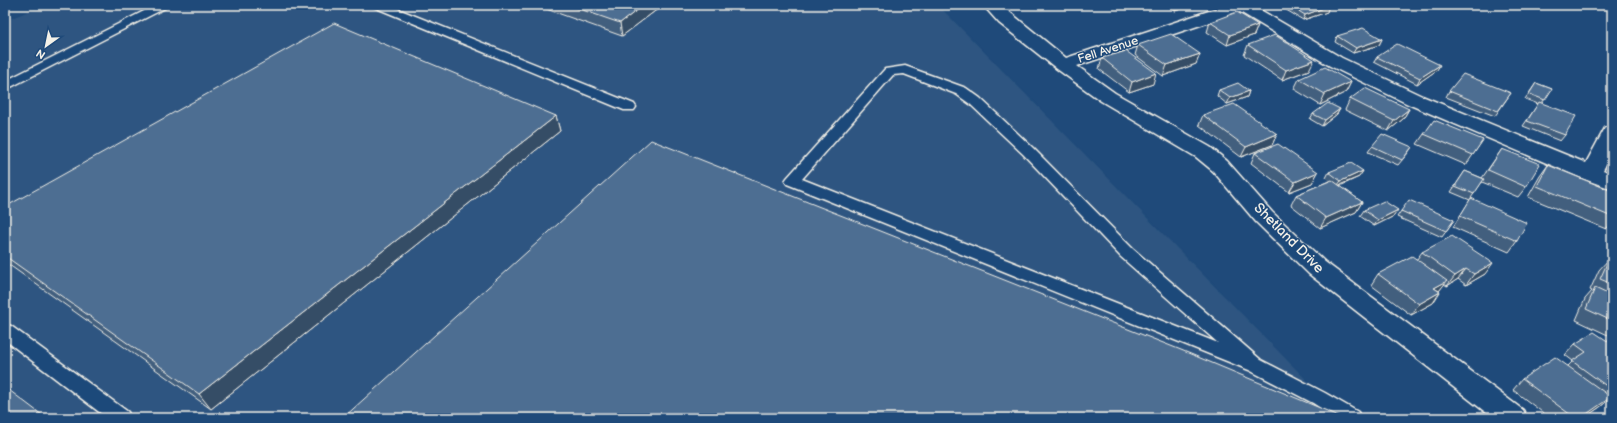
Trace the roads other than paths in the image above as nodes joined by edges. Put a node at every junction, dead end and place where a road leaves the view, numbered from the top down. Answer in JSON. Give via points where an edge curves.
{"nodes":[{"id":1,"x":166,"y":5,"type":"edge"},
{"id":2,"x":378,"y":5,"type":"edge"},
{"id":3,"x":991,"y":5,"type":"edge"},
{"id":4,"x":1241,"y":5,"type":"edge"},
{"id":5,"x":1063,"y":65,"type":"junction"},
{"id":6,"x":5,"y":86,"type":"edge"},
{"id":7,"x":629,"y":107,"type":"dead end"},
{"id":8,"x":1612,"y":132,"type":"edge"},
{"id":9,"x":1591,"y":174,"type":"junction"},
{"id":10,"x":1612,"y":182,"type":"edge"},
{"id":11,"x":5,"y":331,"type":"edge"},
{"id":12,"x":1255,"y":365,"type":"junction"},
{"id":13,"x":121,"y":418,"type":"edge"},
{"id":14,"x":1351,"y":418,"type":"edge"},
{"id":15,"x":1513,"y":418,"type":"edge"}],
"edges":[{"from":1,"to":6,"type":"lane"},
{"from":2,"to":7,"type":"lane"},
{"from":3,"to":5,"type":"street","name":"Fell Avenue"},
{"from":4,"to":5,"type":"street","name":"Fell Avenue"},
{"from":4,"to":9,"type":"street","via":[[1336,62],[1415,100]]},
{"from":5,"to":15,"type":"street","name":"Shetland Drive","via":[[1108,97],[1203,152],[1220,166],[1264,217],[1317,268]]},
{"from":8,"to":9,"type":"street"},
{"from":9,"to":10,"type":"street"},
{"from":11,"to":13,"type":"lane"},
{"from":12,"to":12,"type":"lane","via":[[1126,253],[1028,152],[975,101],[961,91],[905,70],[889,72],[792,181]]},
{"from":12,"to":14,"type":"lane","via":[[1319,398]]}]}
